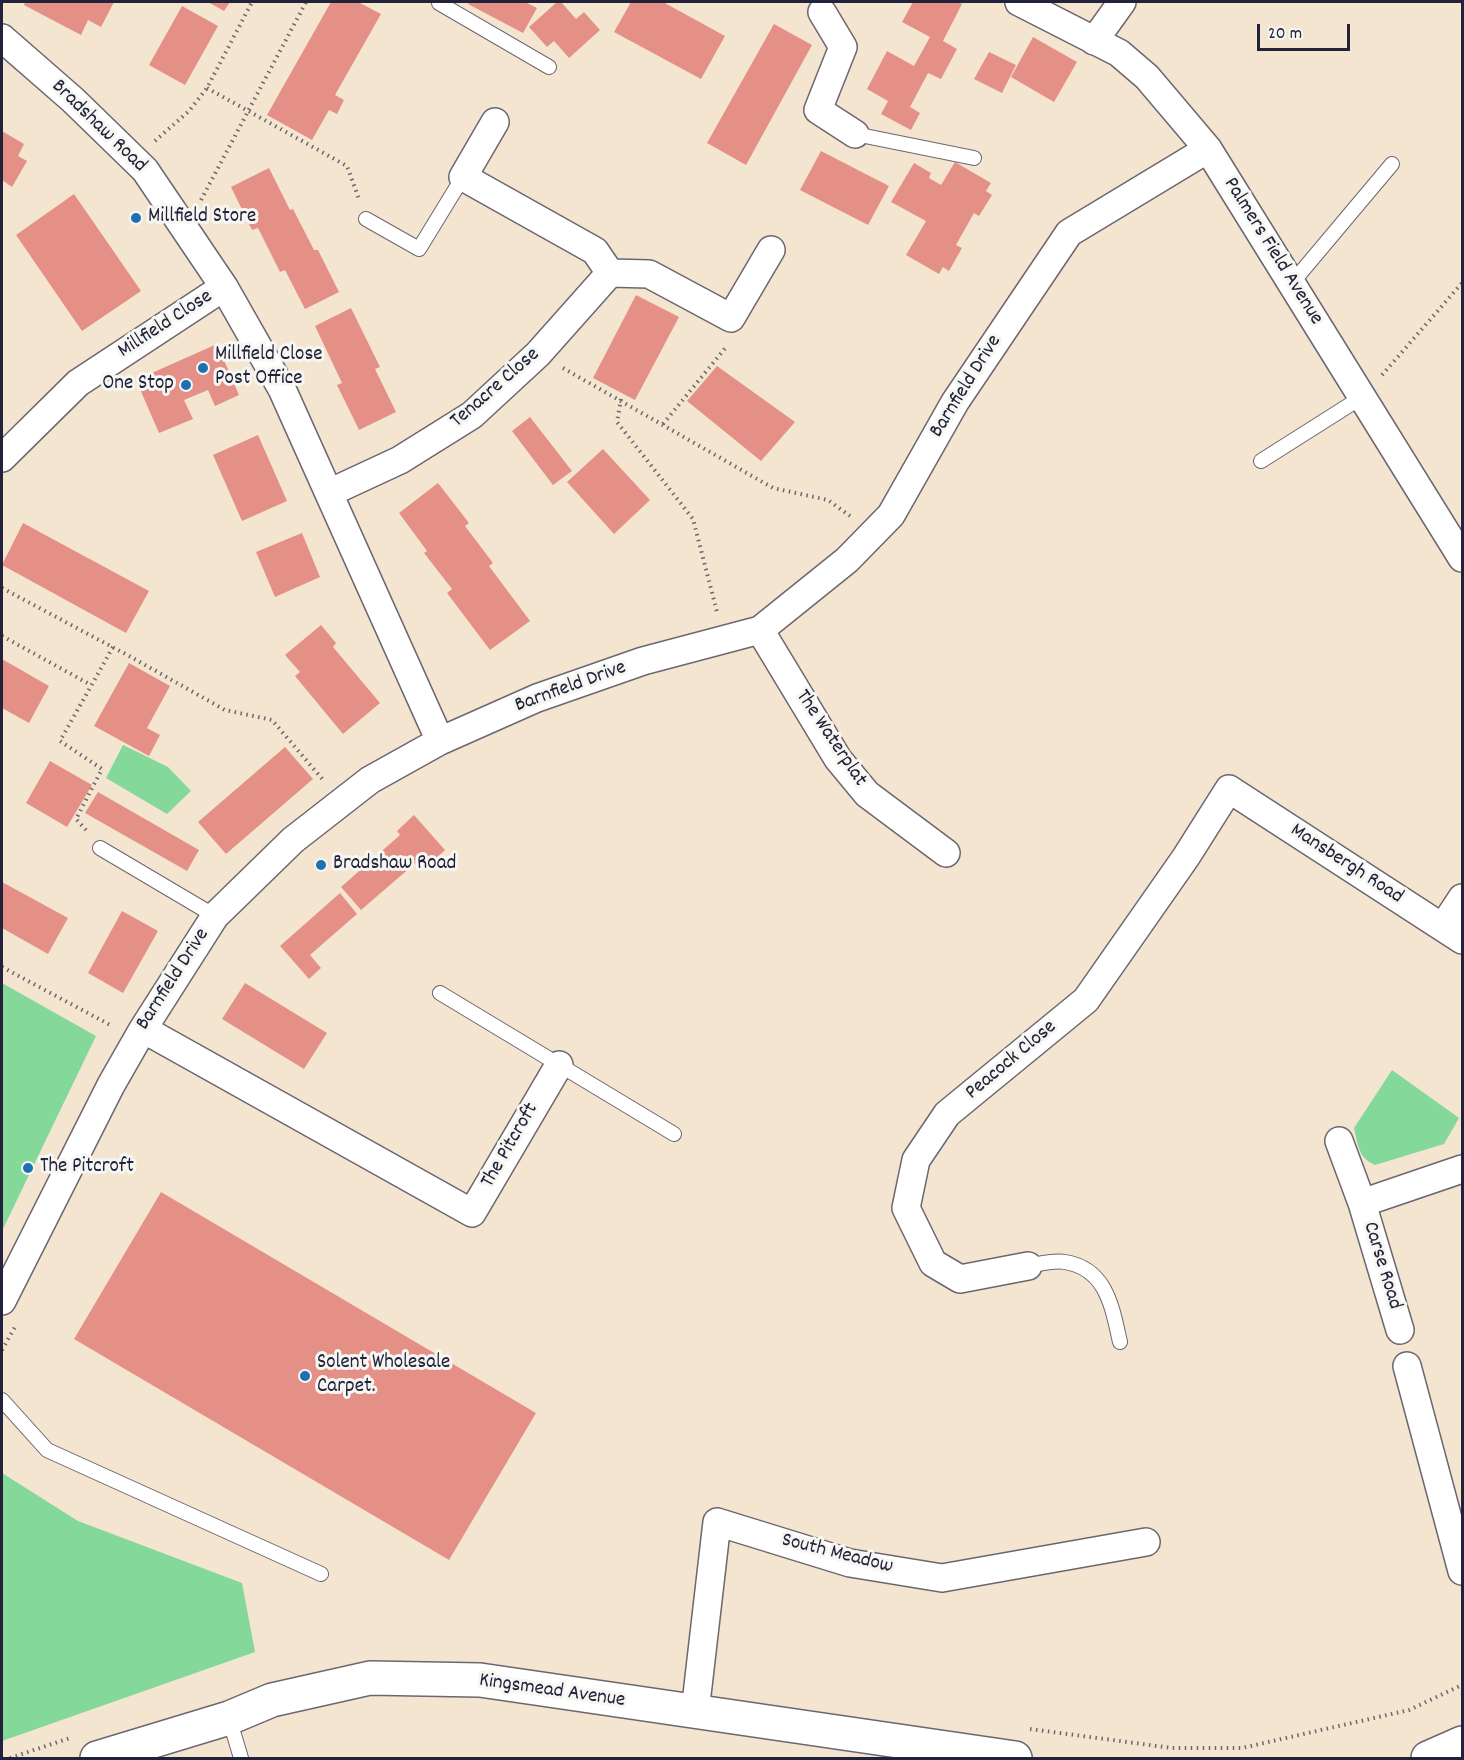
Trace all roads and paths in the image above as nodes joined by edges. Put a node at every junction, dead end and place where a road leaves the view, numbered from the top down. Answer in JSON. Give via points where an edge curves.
{"nodes":[{"id":1,"x":252,"y":2,"type":"edge"},
{"id":2,"x":306,"y":2,"type":"edge"},
{"id":3,"x":440,"y":2,"type":"edge"},
{"id":4,"x":1122,"y":2,"type":"edge"},
{"id":5,"x":1022,"y":3,"type":"edge"},
{"id":6,"x":821,"y":5,"type":"edge"},
{"id":7,"x":2,"y":38,"type":"edge"},
{"id":8,"x":1094,"y":41,"type":"junction"},
{"id":9,"x":549,"y":67,"type":"dead end"},
{"id":10,"x":207,"y":88,"type":"junction"},
{"id":11,"x":248,"y":111,"type":"junction"},
{"id":12,"x":495,"y":122,"type":"dead end"},
{"id":13,"x":855,"y":134,"type":"joint"},
{"id":14,"x":1208,"y":149,"type":"junction"},
{"id":15,"x":974,"y":158,"type":"dead end"},
{"id":16,"x":134,"y":160,"type":"junction"},
{"id":17,"x":1392,"y":164,"type":"dead end"},
{"id":18,"x":463,"y":177,"type":"junction"},
{"id":19,"x":366,"y":219,"type":"joint"},
{"id":20,"x":185,"y":230,"type":"junction"},
{"id":21,"x":771,"y":250,"type":"dead end"},
{"id":22,"x":610,"y":273,"type":"junction"},
{"id":23,"x":1462,"y":283,"type":"edge"},
{"id":24,"x":1292,"y":284,"type":"junction"},
{"id":25,"x":224,"y":287,"type":"junction"},
{"id":26,"x":731,"y":318,"type":"junction"},
{"id":27,"x":538,"y":354,"type":"junction"},
{"id":28,"x":1371,"y":387,"type":"junction"},
{"id":29,"x":621,"y":399,"type":"junction"},
{"id":30,"x":663,"y":424,"type":"junction"},
{"id":31,"x":2,"y":458,"type":"edge"},
{"id":32,"x":1261,"y":461,"type":"dead end"},
{"id":33,"x":329,"y":493,"type":"junction"},
{"id":34,"x":873,"y":533,"type":"junction"},
{"id":35,"x":1462,"y":558,"type":"edge"},
{"id":36,"x":2,"y":588,"type":"edge"},
{"id":37,"x":760,"y":630,"type":"junction"},
{"id":38,"x":2,"y":636,"type":"edge"},
{"id":39,"x":724,"y":640,"type":"junction"},
{"id":40,"x":113,"y":647,"type":"junction"},
{"id":41,"x":92,"y":685,"type":"junction"},
{"id":42,"x":440,"y":741,"type":"junction"},
{"id":43,"x":1229,"y":789,"type":"joint"},
{"id":44,"x":341,"y":802,"type":"junction"},
{"id":45,"x":100,"y":848,"type":"joint"},
{"id":46,"x":946,"y":853,"type":"dead end"},
{"id":47,"x":1462,"y":898,"type":"edge"},
{"id":48,"x":215,"y":916,"type":"junction"},
{"id":49,"x":1453,"y":934,"type":"edge"},
{"id":50,"x":2,"y":967,"type":"edge"},
{"id":51,"x":440,"y":993,"type":"dead end"},
{"id":52,"x":140,"y":1034,"type":"junction"},
{"id":53,"x":558,"y":1065,"type":"junction"},
{"id":54,"x":674,"y":1134,"type":"dead end"},
{"id":55,"x":1339,"y":1141,"type":"dead end"},
{"id":56,"x":1462,"y":1169,"type":"edge"},
{"id":57,"x":1362,"y":1203,"type":"junction"},
{"id":58,"x":1028,"y":1266,"type":"joint"},
{"id":59,"x":2,"y":1301,"type":"edge"},
{"id":60,"x":1401,"y":1330,"type":"dead end"},
{"id":61,"x":1120,"y":1342,"type":"dead end"},
{"id":62,"x":1407,"y":1366,"type":"dead end"},
{"id":63,"x":2,"y":1400,"type":"edge"},
{"id":64,"x":1146,"y":1542,"type":"dead end"},
{"id":65,"x":1462,"y":1571,"type":"edge"},
{"id":66,"x":321,"y":1574,"type":"dead end"},
{"id":67,"x":695,"y":1712,"type":"junction"},
{"id":68,"x":229,"y":1718,"type":"junction"},
{"id":69,"x":1462,"y":1743,"type":"edge"},
{"id":70,"x":97,"y":1758,"type":"edge"},
{"id":71,"x":241,"y":1758,"type":"edge"},
{"id":72,"x":1015,"y":1758,"type":"edge"},
{"id":73,"x":1428,"y":1758,"type":"edge"}],
"edges":[{"from":1,"to":10,"type":"path"},
{"from":2,"to":11,"type":"path"},
{"from":3,"to":9,"type":"lane"},
{"from":4,"to":8,"type":"street"},
{"from":5,"to":8,"type":"street","name":"Palmers Field Avenue"},
{"from":6,"to":13,"type":"street","via":[[843,47],[819,111]]},
{"from":7,"to":16,"type":"street","name":"Bradshaw Road"},
{"from":8,"to":14,"type":"street","name":"Palmers Field Avenue","via":[[1119,53],[1147,77]]},
{"from":10,"to":11,"type":"path"},
{"from":10,"to":16,"type":"path","via":[[189,111]]},
{"from":11,"to":19,"type":"path","via":[[347,166]]},
{"from":11,"to":20,"type":"path"},
{"from":12,"to":18,"type":"street"},
{"from":13,"to":15,"type":"lane"},
{"from":14,"to":24,"type":"street","name":"Palmers Field Avenue"},
{"from":14,"to":34,"type":"street","name":"Barnfield Drive","via":[[1069,233],[955,402],[891,515]]},
{"from":16,"to":20,"type":"street","name":"Bradshaw Road","via":[[145,170]]},
{"from":17,"to":24,"type":"lane"},
{"from":18,"to":19,"type":"lane","via":[[419,249]]},
{"from":18,"to":22,"type":"street","via":[[595,251]]},
{"from":20,"to":25,"type":"street","name":"Bradshaw Road"},
{"from":21,"to":26,"type":"street"},
{"from":22,"to":26,"type":"street","via":[[649,274]]},
{"from":22,"to":27,"type":"street","name":"Tenacre Close"},
{"from":23,"to":28,"type":"path"},
{"from":24,"to":28,"type":"street","name":"Palmers Field Avenue"},
{"from":25,"to":31,"type":"street","name":"Millfield Close","via":[[78,383]]},
{"from":25,"to":33,"type":"street","name":"Bradshaw Road","via":[[282,388]]},
{"from":26,"to":30,"type":"path","via":[[741,329]]},
{"from":27,"to":29,"type":"path"},
{"from":27,"to":33,"type":"street","name":"Tenacre Close","via":[[472,416],[400,460]]},
{"from":28,"to":32,"type":"lane"},
{"from":28,"to":35,"type":"street","name":"Palmers Field Avenue"},
{"from":29,"to":30,"type":"path"},
{"from":29,"to":39,"type":"path","via":[[617,422],[693,519]]},
{"from":30,"to":34,"type":"path","via":[[773,488],[828,500]]},
{"from":33,"to":42,"type":"street","name":"Bradshaw Road"},
{"from":34,"to":37,"type":"street","name":"Barnfield Drive","via":[[847,560]]},
{"from":36,"to":40,"type":"path"},
{"from":37,"to":39,"type":"street","name":"Barnfield Drive"},
{"from":37,"to":46,"type":"street","name":"The Waterplat","via":[[838,759],[867,794]]},
{"from":38,"to":41,"type":"path"},
{"from":39,"to":42,"type":"street","name":"Barnfield Drive","via":[[643,662],[548,695]]},
{"from":40,"to":41,"type":"path"},
{"from":40,"to":44,"type":"path","via":[[225,710],[272,720]]},
{"from":41,"to":45,"type":"path","via":[[60,741],[102,768],[76,819]]},
{"from":42,"to":44,"type":"street","name":"Barnfield Drive","via":[[370,780]]},
{"from":43,"to":49,"type":"street","name":"Mansbergh Road"},
{"from":43,"to":58,"type":"street","name":"Peacock Close","via":[[1086,1000],[947,1114],[915,1160],[906,1208],[933,1263],[960,1279]]},
{"from":44,"to":48,"type":"street","name":"Barnfield Drive","via":[[293,840]]},
{"from":45,"to":48,"type":"lane"},
{"from":47,"to":49,"type":"street"},
{"from":48,"to":52,"type":"street","name":"Barnfield Drive"},
{"from":50,"to":52,"type":"path"},
{"from":51,"to":53,"type":"lane"},
{"from":52,"to":53,"type":"street","name":"The Pitcroft","via":[[472,1213]]},
{"from":52,"to":59,"type":"street","name":"Barnfield Drive"},
{"from":53,"to":54,"type":"lane"},
{"from":55,"to":57,"type":"street","name":"Carse Road"},
{"from":56,"to":57,"type":"street","name":"Carse Road"},
{"from":57,"to":60,"type":"street","name":"Carse Road"},
{"from":58,"to":61,"type":"lane","via":[[1063,1261],[1080,1266],[1099,1279],[1110,1299]]},
{"from":62,"to":65,"type":"street"},
{"from":63,"to":66,"type":"lane","via":[[47,1450]]},
{"from":64,"to":67,"type":"street","name":"South Meadow","via":[[942,1578],[850,1563],[717,1522]]},
{"from":67,"to":68,"type":"street","name":"Kingsmead Avenue","via":[[480,1680],[370,1678],[272,1700]]},
{"from":67,"to":72,"type":"street","name":"Kingsmead Avenue"},
{"from":68,"to":70,"type":"street","name":"Kingsmead Avenue"},
{"from":68,"to":71,"type":"lane"},
{"from":69,"to":73,"type":"street"}]}
